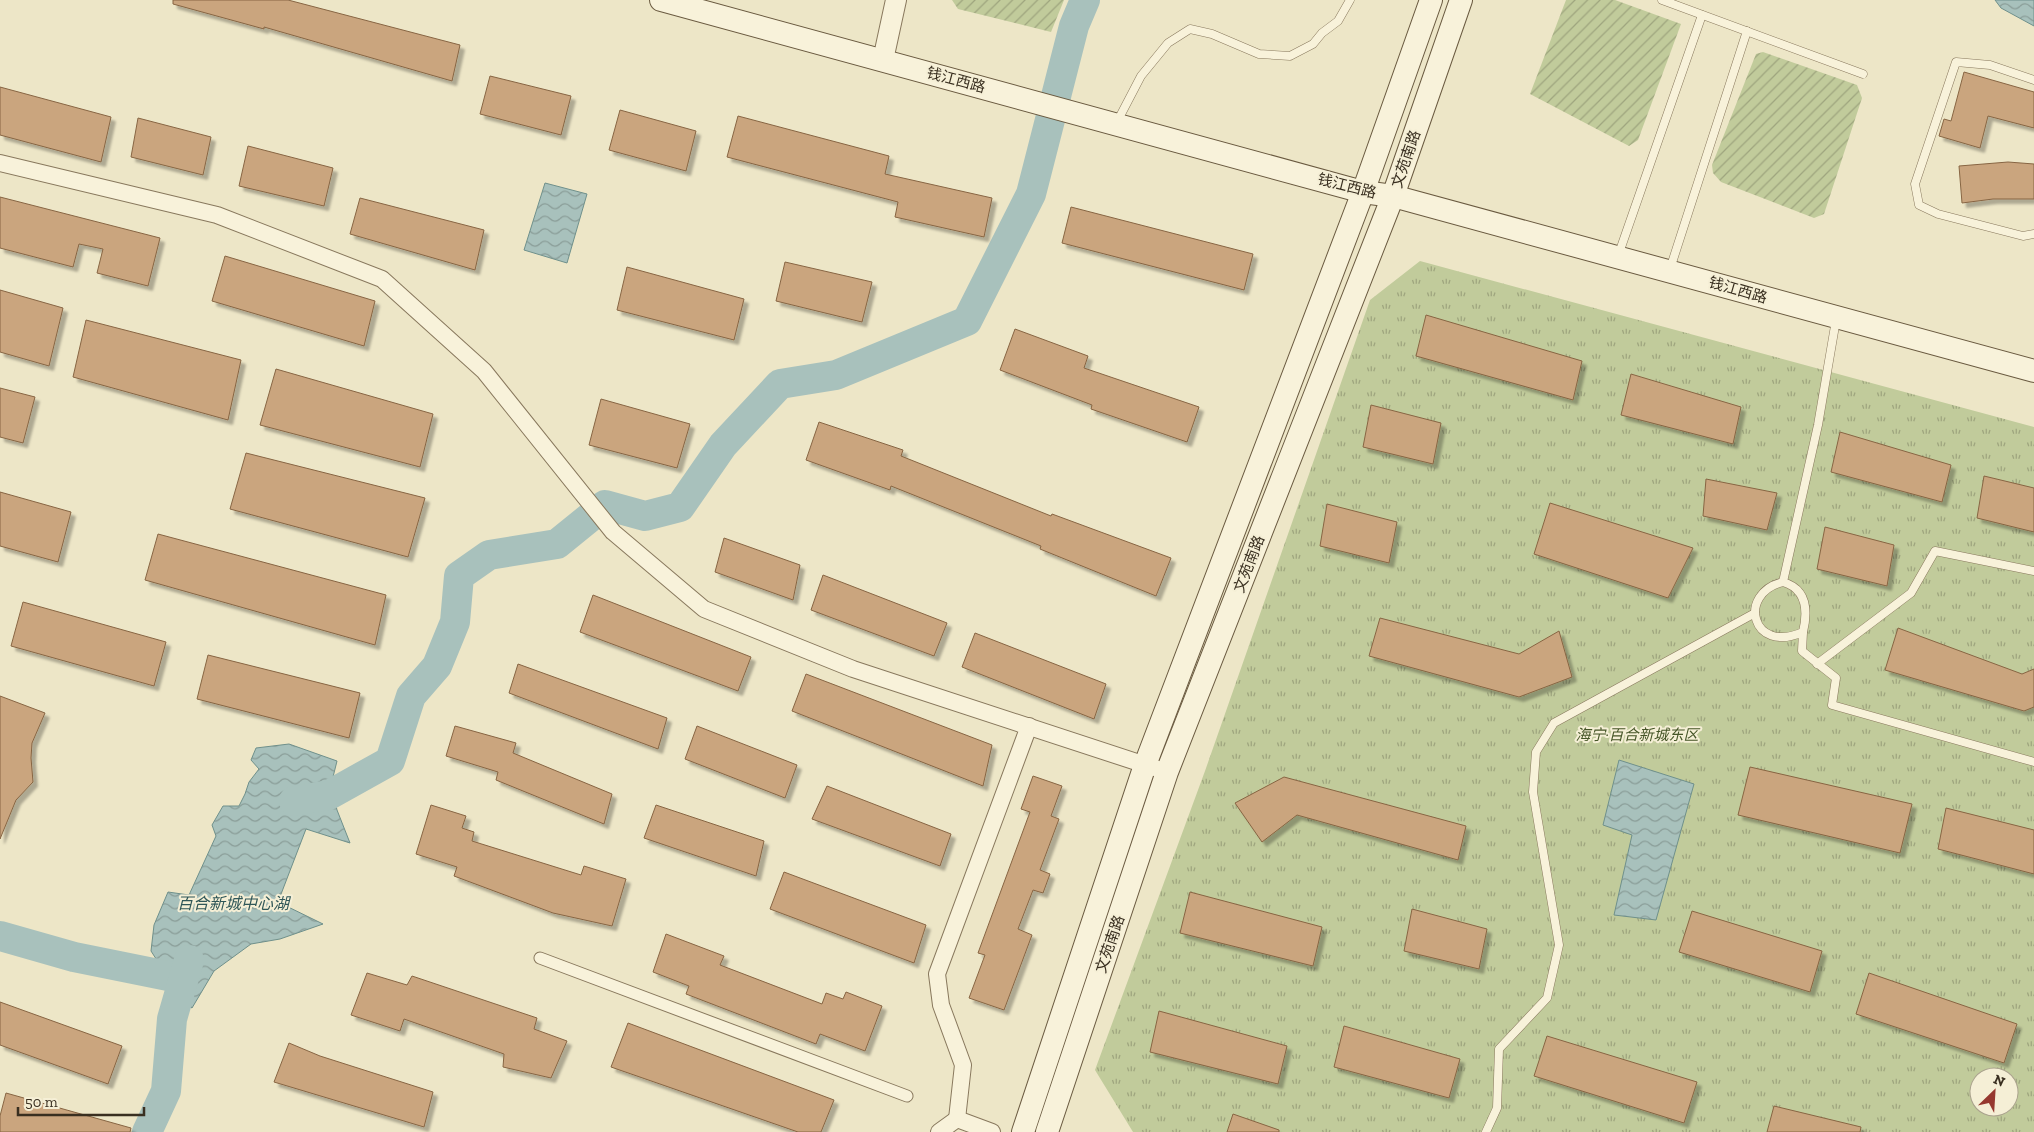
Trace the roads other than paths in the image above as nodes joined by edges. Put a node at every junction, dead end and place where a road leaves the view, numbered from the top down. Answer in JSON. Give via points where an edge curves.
{"nodes":[{"id":1,"x":661,"y":0,"type":"edge"},
{"id":2,"x":896,"y":0,"type":"edge"},
{"id":3,"x":1350,"y":0,"type":"edge"},
{"id":4,"x":1431,"y":0,"type":"edge"},
{"id":5,"x":1461,"y":0,"type":"edge"},
{"id":6,"x":1662,"y":0,"type":"edge"},
{"id":7,"x":1702,"y":15,"type":"junction"},
{"id":8,"x":1747,"y":31,"type":"junction"},
{"id":9,"x":883,"y":60,"type":"junction"},
{"id":10,"x":1863,"y":74,"type":"dead end"},
{"id":11,"x":2034,"y":80,"type":"edge"},
{"id":12,"x":1116,"y":124,"type":"junction"},
{"id":13,"x":0,"y":163,"type":"edge"},
{"id":14,"x":1363,"y":192,"type":"junction"},
{"id":15,"x":1394,"y":196,"type":"junction"},
{"id":16,"x":2034,"y":234,"type":"edge"},
{"id":17,"x":1617,"y":257,"type":"junction"},
{"id":18,"x":1670,"y":271,"type":"junction"},
{"id":19,"x":1836,"y":318,"type":"junction"},
{"id":20,"x":2034,"y":370,"type":"edge"},
{"id":21,"x":2034,"y":572,"type":"edge"},
{"id":22,"x":1783,"y":582,"type":"junction"},
{"id":23,"x":1754,"y":614,"type":"junction"},
{"id":24,"x":1803,"y":632,"type":"junction"},
{"id":25,"x":1817,"y":664,"type":"junction"},
{"id":26,"x":1029,"y":726,"type":"junction"},
{"id":27,"x":2034,"y":762,"type":"edge"},
{"id":28,"x":1145,"y":765,"type":"junction"},
{"id":29,"x":1168,"y":772,"type":"junction"},
{"id":30,"x":540,"y":958,"type":"dead end"},
{"id":31,"x":907,"y":1096,"type":"dead end"},
{"id":32,"x":957,"y":1119,"type":"junction"},
{"id":33,"x":939,"y":1132,"type":"edge"},
{"id":34,"x":992,"y":1132,"type":"edge"},
{"id":35,"x":1023,"y":1132,"type":"edge"},
{"id":36,"x":1047,"y":1132,"type":"edge"},
{"id":37,"x":1486,"y":1132,"type":"edge"}],
"edges":[{"from":1,"to":9,"type":"main road","name":"钱江西路"},
{"from":2,"to":9,"type":"street"},
{"from":3,"to":12,"type":"lane","via":[[1338,21],[1313,44],[1290,56],[1259,54],[1212,34],[1190,29],[1168,43],[1141,76]]},
{"from":4,"to":14,"type":"main road","name":"文苑南路"},
{"from":5,"to":15,"type":"main road","name":"文苑南路"},
{"from":6,"to":7,"type":"lane"},
{"from":7,"to":8,"type":"lane"},
{"from":7,"to":17,"type":"lane"},
{"from":8,"to":10,"type":"lane"},
{"from":8,"to":18,"type":"lane"},
{"from":9,"to":12,"type":"main road","name":"钱江西路"},
{"from":11,"to":16,"type":"lane","via":[[1990,65],[1956,62],[1915,184],[1918,205],[1938,214],[2023,236]]},
{"from":12,"to":14,"type":"main road","name":"钱江西路"},
{"from":13,"to":26,"type":"street","via":[[218,215],[382,279],[484,371],[614,532],[704,609],[853,669]]},
{"from":14,"to":15,"type":"main road","name":"钱江西路"},
{"from":14,"to":28,"type":"main road","name":"文苑南路"},
{"from":15,"to":17,"type":"main road","name":"钱江西路"},
{"from":15,"to":29,"type":"main road","name":"文苑南路"},
{"from":17,"to":18,"type":"main road","name":"钱江西路"},
{"from":18,"to":19,"type":"main road","name":"钱江西路"},
{"from":19,"to":20,"type":"main road","name":"钱江西路"},
{"from":19,"to":22,"type":"lane","via":[[1818,425]]},
{"from":21,"to":25,"type":"lane","via":[[1935,550],[1912,593]]},
{"from":22,"to":23,"type":"lane","via":[[1771,585],[1763,592]]},
{"from":22,"to":24,"type":"lane","via":[[1790,584],[1806,602]]},
{"from":23,"to":24,"type":"lane","via":[[1757,626],[1767,634],[1790,638]]},
{"from":23,"to":37,"type":"lane","via":[[1554,723],[1536,752],[1532,792],[1534,809],[1559,945],[1547,998],[1498,1049],[1497,1108]]},
{"from":24,"to":25,"type":"lane","via":[[1802,651]]},
{"from":25,"to":27,"type":"lane","via":[[1836,678],[1832,705]]},
{"from":26,"to":28,"type":"street"},
{"from":26,"to":32,"type":"street","via":[[937,974],[941,1006],[963,1065]]},
{"from":28,"to":29,"type":"street"},
{"from":28,"to":35,"type":"main road","name":"文苑南路"},
{"from":29,"to":36,"type":"main road","name":"文苑南路"},
{"from":30,"to":31,"type":"street"},
{"from":32,"to":33,"type":"street"},
{"from":32,"to":34,"type":"street"}]}
